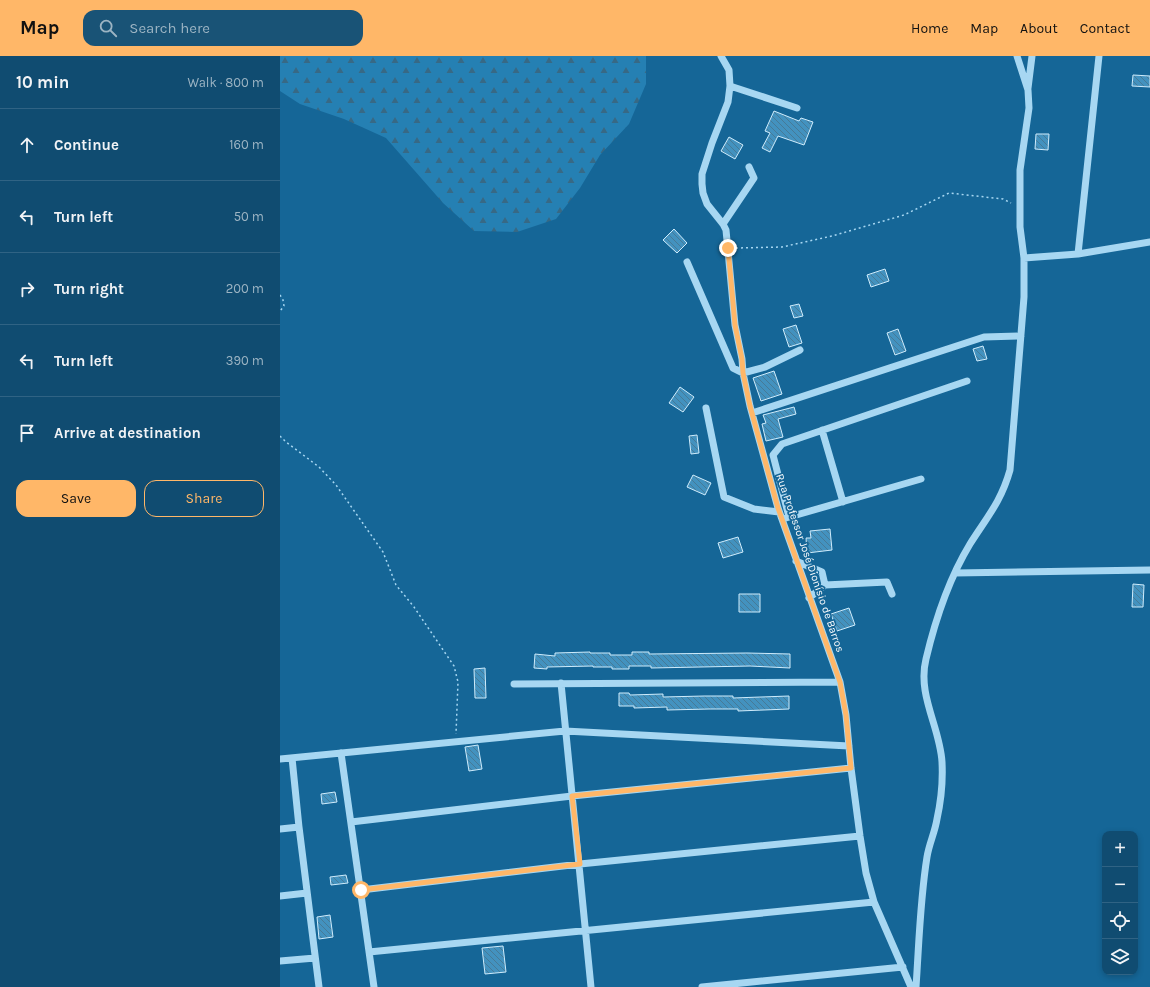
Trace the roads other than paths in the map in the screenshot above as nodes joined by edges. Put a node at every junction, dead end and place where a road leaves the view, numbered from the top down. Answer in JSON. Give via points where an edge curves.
{"nodes":[{"id":1,"x":721,"y":56,"type":"edge"},
{"id":2,"x":1016,"y":56,"type":"edge"},
{"id":3,"x":1032,"y":56,"type":"edge"},
{"id":4,"x":1099,"y":56,"type":"edge"},
{"id":5,"x":730,"y":86,"type":"junction"},
{"id":6,"x":1028,"y":90,"type":"junction"},
{"id":7,"x":797,"y":108,"type":"dead end"},
{"id":8,"x":749,"y":167,"type":"dead end"},
{"id":9,"x":723,"y":224,"type":"junction"},
{"id":10,"x":1150,"y":242,"type":"edge"},
{"id":11,"x":1078,"y":254,"type":"junction"},
{"id":12,"x":1024,"y":258,"type":"junction"},
{"id":13,"x":687,"y":262,"type":"dead end"},
{"id":14,"x":1021,"y":336,"type":"junction"},
{"id":15,"x":800,"y":350,"type":"dead end"},
{"id":16,"x":743,"y":373,"type":"junction"},
{"id":17,"x":967,"y":381,"type":"dead end"},
{"id":18,"x":706,"y":408,"type":"dead end"},
{"id":19,"x":752,"y":412,"type":"junction"},
{"id":20,"x":822,"y":430,"type":"junction"},
{"id":21,"x":921,"y":479,"type":"dead end"},
{"id":22,"x":843,"y":502,"type":"junction"},
{"id":23,"x":783,"y":516,"type":"junction"},
{"id":24,"x":796,"y":561,"type":"junction"},
{"id":25,"x":1150,"y":570,"type":"edge"},
{"id":26,"x":955,"y":573,"type":"junction"},
{"id":27,"x":825,"y":585,"type":"junction"},
{"id":28,"x":892,"y":594,"type":"dead end"},
{"id":29,"x":810,"y":598,"type":"junction"},
{"id":30,"x":840,"y":682,"type":"junction"},
{"id":31,"x":561,"y":683,"type":"junction"},
{"id":32,"x":514,"y":684,"type":"dead end"},
{"id":33,"x":565,"y":731,"type":"junction"},
{"id":34,"x":849,"y":746,"type":"junction"},
{"id":35,"x":342,"y":753,"type":"junction"},
{"id":36,"x":292,"y":758,"type":"junction"},
{"id":37,"x":280,"y":759,"type":"edge"},
{"id":38,"x":851,"y":768,"type":"junction"},
{"id":39,"x":572,"y":796,"type":"junction"},
{"id":40,"x":351,"y":822,"type":"junction"},
{"id":41,"x":299,"y":827,"type":"junction"},
{"id":42,"x":280,"y":829,"type":"edge"},
{"id":43,"x":860,"y":836,"type":"junction"},
{"id":44,"x":580,"y":864,"type":"junction"},
{"id":45,"x":361,"y":890,"type":"junction"},
{"id":46,"x":308,"y":893,"type":"junction"},
{"id":47,"x":280,"y":896,"type":"edge"},
{"id":48,"x":874,"y":902,"type":"junction"},
{"id":49,"x":586,"y":931,"type":"junction"},
{"id":50,"x":369,"y":952,"type":"junction"},
{"id":51,"x":315,"y":958,"type":"junction"},
{"id":52,"x":280,"y":961,"type":"edge"},
{"id":53,"x":903,"y":967,"type":"junction"},
{"id":54,"x":319,"y":987,"type":"edge"},
{"id":55,"x":374,"y":987,"type":"edge"},
{"id":56,"x":592,"y":987,"type":"edge"},
{"id":57,"x":702,"y":987,"type":"edge"},
{"id":58,"x":911,"y":987,"type":"edge"},
{"id":59,"x":916,"y":987,"type":"edge"}],
"edges":[{"from":1,"to":5,"type":"street","name":"Rua Professor José Dionísio de Barros","via":[[729,70]]},
{"from":2,"to":6,"type":"street"},
{"from":3,"to":6,"type":"street"},
{"from":4,"to":11,"type":"street"},
{"from":5,"to":7,"type":"street"},
{"from":5,"to":9,"type":"street","name":"Rua Professor José Dionísio de Barros","via":[[728,102],[702,174],[703,193]]},
{"from":6,"to":12,"type":"street","via":[[1029,108],[1020,170],[1020,227]]},
{"from":8,"to":9,"type":"street","via":[[754,178]]},
{"from":9,"to":16,"type":"street","name":"Rua Professor José Dionísio de Barros","via":[[728,239],[733,311]]},
{"from":10,"to":11,"type":"street"},
{"from":11,"to":12,"type":"street"},
{"from":12,"to":14,"type":"street"},
{"from":13,"to":16,"type":"street","via":[[733,368]]},
{"from":14,"to":19,"type":"street","via":[[984,337]]},
{"from":14,"to":26,"type":"street","via":[[1010,470],[996,506],[970,544]]},
{"from":15,"to":16,"type":"street","via":[[765,367]]},
{"from":16,"to":19,"type":"street","name":"Rua Professor José Dionísio de Barros"},
{"from":17,"to":20,"type":"street"},
{"from":18,"to":23,"type":"street","via":[[724,497],[754,509]]},
{"from":19,"to":23,"type":"street","name":"Rua Professor José Dionísio de Barros"},
{"from":20,"to":22,"type":"street"},
{"from":20,"to":23,"type":"street","via":[[782,444],[773,455]]},
{"from":21,"to":22,"type":"street"},
{"from":22,"to":23,"type":"street"},
{"from":23,"to":24,"type":"street","name":"Rua Professor José Dionísio de Barros"},
{"from":24,"to":27,"type":"street","via":[[822,572]]},
{"from":24,"to":29,"type":"street","name":"Rua Professor José Dionísio de Barros"},
{"from":25,"to":26,"type":"street"},
{"from":26,"to":59,"type":"street","via":[[935,625],[923,679],[940,744],[942,763],[937,820],[927,856]]},
{"from":27,"to":28,"type":"street","via":[[887,582]]},
{"from":27,"to":29,"type":"street"},
{"from":29,"to":30,"type":"street","name":"Rua Professor José Dionísio de Barros"},
{"from":30,"to":31,"type":"street"},
{"from":30,"to":34,"type":"street","name":"Rua Professor José Dionísio de Barros"},
{"from":31,"to":32,"type":"street"},
{"from":31,"to":33,"type":"street"},
{"from":33,"to":34,"type":"street"},
{"from":33,"to":35,"type":"street"},
{"from":33,"to":39,"type":"street"},
{"from":34,"to":38,"type":"street","name":"Rua Professor José Dionísio de Barros"},
{"from":35,"to":36,"type":"street"},
{"from":35,"to":40,"type":"street"},
{"from":36,"to":37,"type":"street"},
{"from":36,"to":41,"type":"street"},
{"from":38,"to":39,"type":"street"},
{"from":38,"to":43,"type":"street","name":"Rua Professor José Dionísio de Barros"},
{"from":39,"to":40,"type":"street"},
{"from":39,"to":44,"type":"street"},
{"from":40,"to":45,"type":"street"},
{"from":41,"to":42,"type":"street"},
{"from":41,"to":46,"type":"street"},
{"from":43,"to":44,"type":"street"},
{"from":43,"to":48,"type":"street","name":"Rua Professor José Dionísio de Barros"},
{"from":44,"to":45,"type":"street"},
{"from":44,"to":49,"type":"street"},
{"from":45,"to":50,"type":"street"},
{"from":46,"to":47,"type":"street"},
{"from":46,"to":51,"type":"street"},
{"from":48,"to":49,"type":"street"},
{"from":48,"to":53,"type":"street","name":"Rua Professor José Dionísio de Barros"},
{"from":49,"to":50,"type":"street"},
{"from":49,"to":56,"type":"street"},
{"from":50,"to":55,"type":"street"},
{"from":51,"to":52,"type":"street"},
{"from":51,"to":54,"type":"street"},
{"from":53,"to":57,"type":"street"},
{"from":53,"to":58,"type":"street","name":"Rua Professor José Dionísio de Barros"}]}
